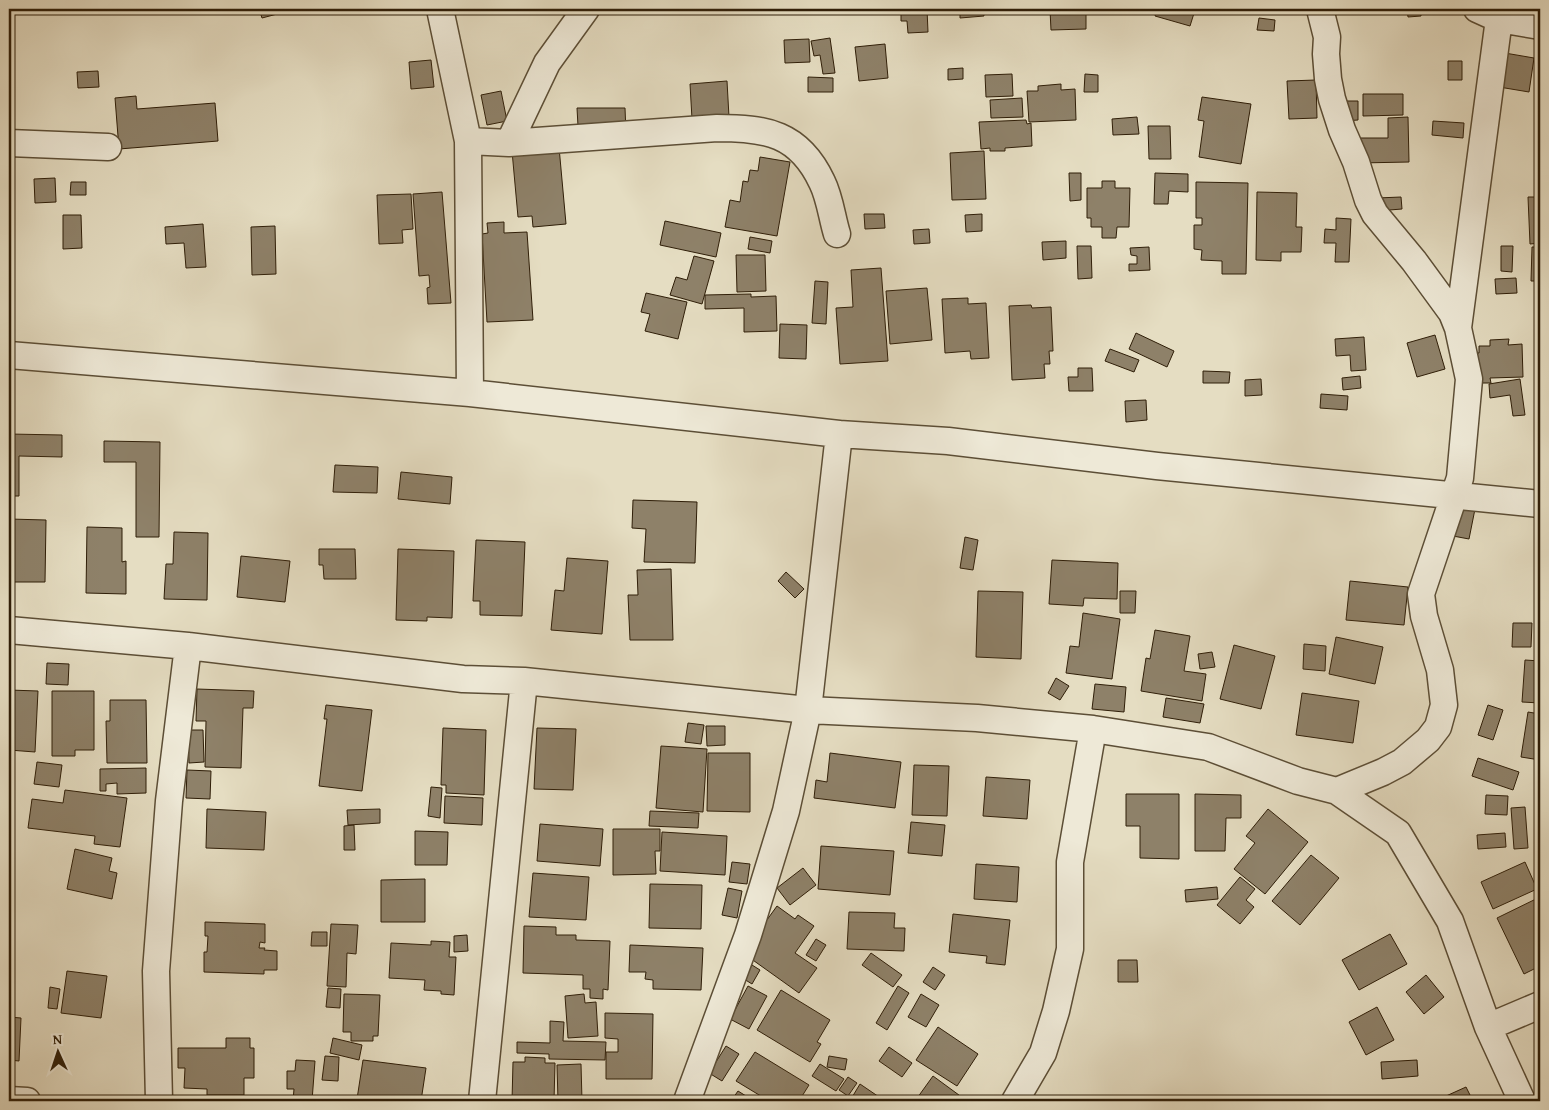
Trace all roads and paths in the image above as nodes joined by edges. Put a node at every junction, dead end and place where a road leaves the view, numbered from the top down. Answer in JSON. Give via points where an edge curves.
{"nodes":[{"id":1,"x":440,"y":9,"type":"edge"},
{"id":2,"x":586,"y":9,"type":"edge"},
{"id":3,"x":1320,"y":9,"type":"edge"},
{"id":4,"x":1488,"y":14,"type":"edge"},
{"id":5,"x":1540,"y":26,"type":"edge"},
{"id":6,"x":468,"y":141,"type":"junction"},
{"id":7,"x":9,"y":143,"type":"edge"},
{"id":8,"x":509,"y":143,"type":"junction"},
{"id":9,"x":108,"y":147,"type":"dead end"},
{"id":10,"x":837,"y":234,"type":"dead end"},
{"id":11,"x":1458,"y":328,"type":"junction"},
{"id":12,"x":9,"y":355,"type":"edge"},
{"id":13,"x":470,"y":394,"type":"junction"},
{"id":14,"x":840,"y":434,"type":"junction"},
{"id":15,"x":1454,"y":495,"type":"junction"},
{"id":16,"x":1540,"y":504,"type":"edge"},
{"id":17,"x":9,"y":630,"type":"edge"},
{"id":18,"x":188,"y":646,"type":"junction"},
{"id":19,"x":524,"y":681,"type":"junction"},
{"id":20,"x":808,"y":710,"type":"junction"},
{"id":21,"x":1093,"y":729,"type":"junction"},
{"id":22,"x":1337,"y":791,"type":"junction"},
{"id":23,"x":1540,"y":1005,"type":"edge"},
{"id":24,"x":1488,"y":1027,"type":"junction"},
{"id":25,"x":9,"y":1100,"type":"edge"},
{"id":26,"x":27,"y":1101,"type":"edge"},
{"id":27,"x":159,"y":1101,"type":"edge"},
{"id":28,"x":482,"y":1101,"type":"edge"},
{"id":29,"x":688,"y":1101,"type":"edge"},
{"id":30,"x":1015,"y":1101,"type":"edge"},
{"id":31,"x":1522,"y":1101,"type":"edge"}],
"edges":[{"from":1,"to":6,"type":"street"},
{"from":2,"to":8,"type":"street","via":[[547,62]]},
{"from":3,"to":11,"type":"street","via":[[1327,37],[1332,99],[1368,200],[1375,214],[1434,287]]},
{"from":4,"to":5,"type":"street"},
{"from":4,"to":11,"type":"street"},
{"from":6,"to":8,"type":"street"},
{"from":6,"to":13,"type":"street"},
{"from":7,"to":9,"type":"street"},
{"from":8,"to":10,"type":"street","via":[[717,128],[749,128],[781,136],[806,154],[823,183]]},
{"from":11,"to":15,"type":"street","via":[[1469,379],[1460,478]]},
{"from":12,"to":13,"type":"street"},
{"from":13,"to":14,"type":"street"},
{"from":14,"to":15,"type":"street","via":[[948,441],[1157,466]]},
{"from":14,"to":20,"type":"street"},
{"from":15,"to":16,"type":"street"},
{"from":15,"to":22,"type":"street","via":[[1421,594],[1440,670],[1444,705],[1438,727],[1402,762]]},
{"from":17,"to":18,"type":"street"},
{"from":18,"to":19,"type":"street","via":[[463,678]]},
{"from":18,"to":27,"type":"street","via":[[169,801],[156,971]]},
{"from":19,"to":20,"type":"street"},
{"from":19,"to":28,"type":"street"},
{"from":20,"to":21,"type":"street","via":[[977,718]]},
{"from":20,"to":29,"type":"street","via":[[786,811],[768,871]]},
{"from":21,"to":22,"type":"street","via":[[1208,747],[1298,781]]},
{"from":21,"to":30,"type":"street","via":[[1070,862],[1070,949],[1043,1052]]},
{"from":22,"to":24,"type":"street","via":[[1398,833],[1450,921]]},
{"from":23,"to":24,"type":"street"},
{"from":24,"to":31,"type":"street"},
{"from":25,"to":26,"type":"street"}]}
